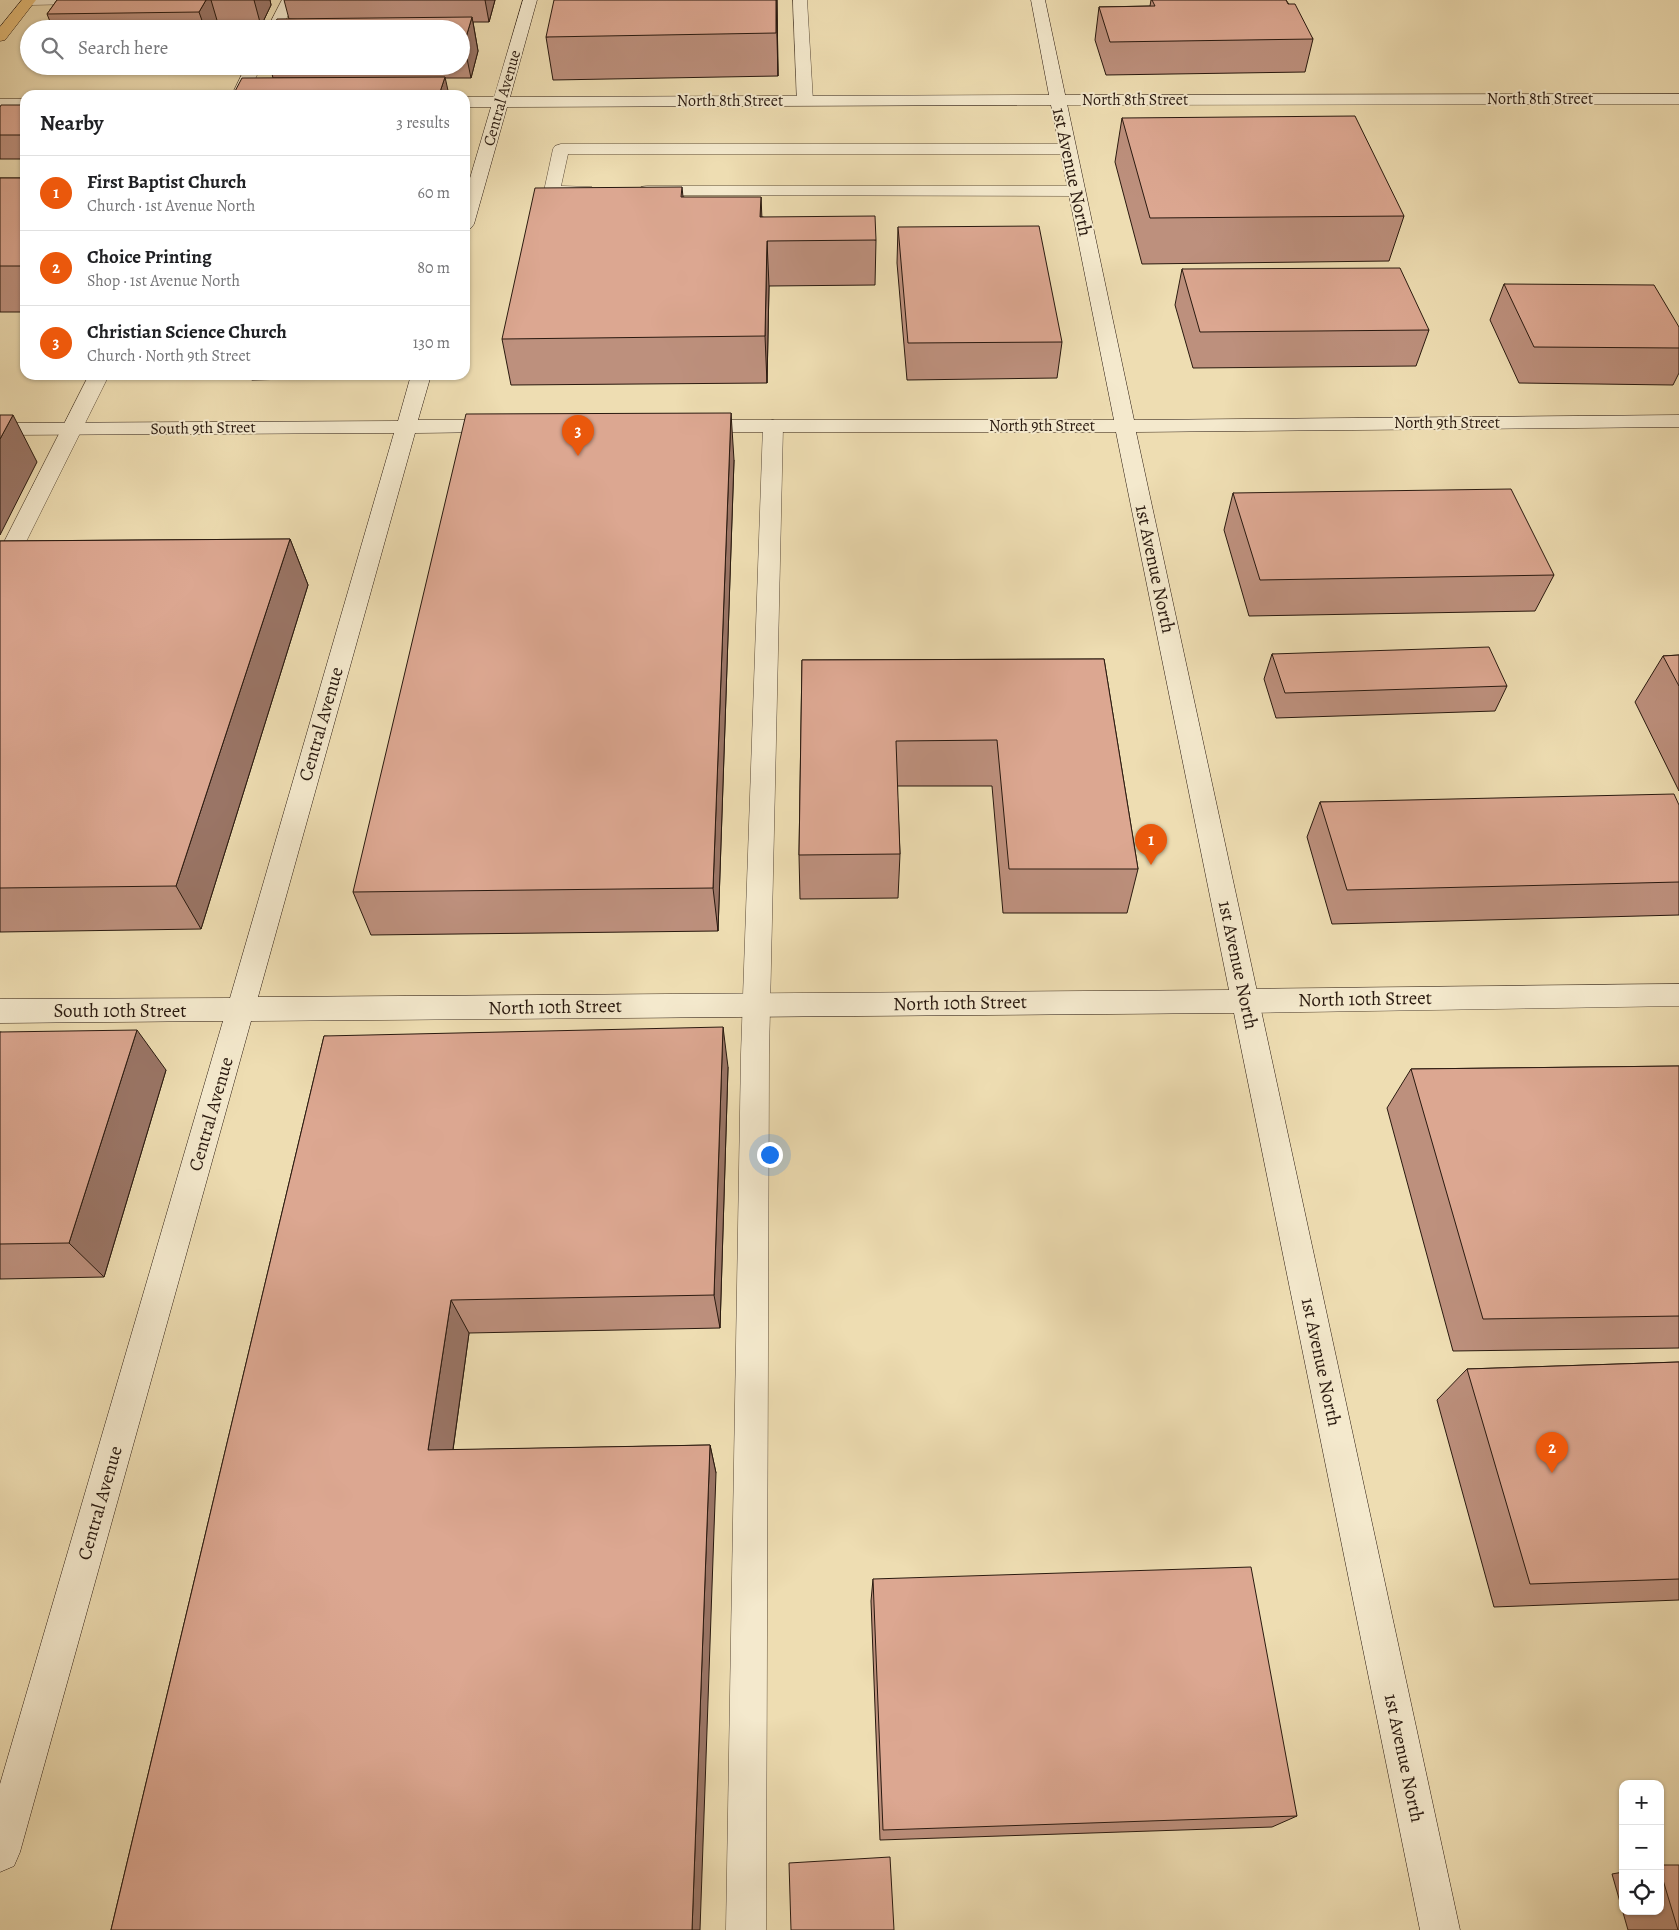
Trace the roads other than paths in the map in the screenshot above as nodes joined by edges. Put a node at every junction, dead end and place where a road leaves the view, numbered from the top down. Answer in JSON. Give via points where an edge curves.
{"nodes":[{"id":1,"x":82,"y":0,"type":"edge"},
{"id":2,"x":289,"y":0,"type":"edge"},
{"id":3,"x":530,"y":0,"type":"edge"},
{"id":4,"x":800,"y":0,"type":"edge"},
{"id":5,"x":1038,"y":0,"type":"edge"},
{"id":6,"x":29,"y":1,"type":"edge"},
{"id":7,"x":279,"y":20,"type":"edge"},
{"id":8,"x":0,"y":37,"type":"edge"},
{"id":9,"x":250,"y":75,"type":"edge"},
{"id":10,"x":242,"y":90,"type":"edge"},
{"id":11,"x":1679,"y":98,"type":"edge"},
{"id":12,"x":1057,"y":100,"type":"junction"},
{"id":13,"x":805,"y":101,"type":"junction"},
{"id":14,"x":470,"y":102,"type":"edge"},
{"id":15,"x":501,"y":102,"type":"junction"},
{"id":16,"x":0,"y":104,"type":"edge"},
{"id":17,"x":20,"y":104,"type":"edge"},
{"id":18,"x":1067,"y":149,"type":"junction"},
{"id":19,"x":601,"y":191,"type":"edge"},
{"id":20,"x":631,"y":191,"type":"edge"},
{"id":21,"x":1076,"y":191,"type":"junction"},
{"id":22,"x":470,"y":207,"type":"edge"},
{"id":23,"x":96,"y":380,"type":"edge"},
{"id":24,"x":419,"y":380,"type":"edge"},
{"id":25,"x":1679,"y":421,"type":"edge"},
{"id":26,"x":406,"y":426,"type":"junction"},
{"id":27,"x":516,"y":426,"type":"edge"},
{"id":28,"x":674,"y":426,"type":"edge"},
{"id":29,"x":773,"y":426,"type":"junction"},
{"id":30,"x":1125,"y":426,"type":"junction"},
{"id":31,"x":0,"y":429,"type":"edge"},
{"id":32,"x":72,"y":429,"type":"junction"},
{"id":33,"x":0,"y":572,"type":"edge"},
{"id":34,"x":1679,"y":996,"type":"edge"},
{"id":35,"x":1246,"y":1001,"type":"junction"},
{"id":36,"x":756,"y":1005,"type":"junction"},
{"id":37,"x":241,"y":1011,"type":"junction"},
{"id":38,"x":0,"y":1012,"type":"edge"},
{"id":39,"x":0,"y":1852,"type":"edge"},
{"id":40,"x":746,"y":1930,"type":"edge"},
{"id":41,"x":1440,"y":1930,"type":"edge"}],
"edges":[{"from":1,"to":6,"type":"main road"},
{"from":2,"to":7,"type":"main road"},
{"from":3,"to":15,"type":"main road","name":"Central Avenue"},
{"from":4,"to":13,"type":"main road"},
{"from":5,"to":12,"type":"main road","name":"1st Avenue North"},
{"from":6,"to":8,"type":"main road"},
{"from":9,"to":10,"type":"main road"},
{"from":11,"to":12,"type":"main road","name":"North 8th Street"},
{"from":12,"to":13,"type":"main road","name":"North 8th Street"},
{"from":12,"to":18,"type":"main road","name":"1st Avenue North"},
{"from":13,"to":15,"type":"main road","name":"North 8th Street"},
{"from":14,"to":15,"type":"main road","name":"North 8th Street"},
{"from":15,"to":22,"type":"main road","name":"Central Avenue"},
{"from":16,"to":17,"type":"main road"},
{"from":18,"to":19,"type":"main road","via":[[561,149],[552,191]]},
{"from":18,"to":21,"type":"main road","name":"1st Avenue North"},
{"from":20,"to":21,"type":"main road"},
{"from":21,"to":30,"type":"main road","name":"1st Avenue North"},
{"from":23,"to":32,"type":"main road"},
{"from":24,"to":26,"type":"main road","name":"Central Avenue"},
{"from":25,"to":30,"type":"main road","name":"North 9th Street"},
{"from":26,"to":27,"type":"main road"},
{"from":26,"to":32,"type":"main road","name":"South 9th Street"},
{"from":26,"to":37,"type":"main road","name":"Central Avenue"},
{"from":28,"to":29,"type":"main road","name":"North 9th Street"},
{"from":29,"to":30,"type":"main road","name":"North 9th Street"},
{"from":29,"to":36,"type":"main road"},
{"from":30,"to":35,"type":"main road","name":"1st Avenue North"},
{"from":31,"to":32,"type":"main road","name":"South 9th Street"},
{"from":32,"to":33,"type":"main road"},
{"from":34,"to":35,"type":"main road","name":"North 10th Street"},
{"from":35,"to":36,"type":"main road","name":"North 10th Street"},
{"from":35,"to":41,"type":"main road","name":"1st Avenue North"},
{"from":36,"to":37,"type":"main road","name":"North 10th Street"},
{"from":36,"to":40,"type":"main road"},
{"from":37,"to":38,"type":"main road","name":"South 10th Street"},
{"from":37,"to":39,"type":"main road","name":"Central Avenue"}]}
